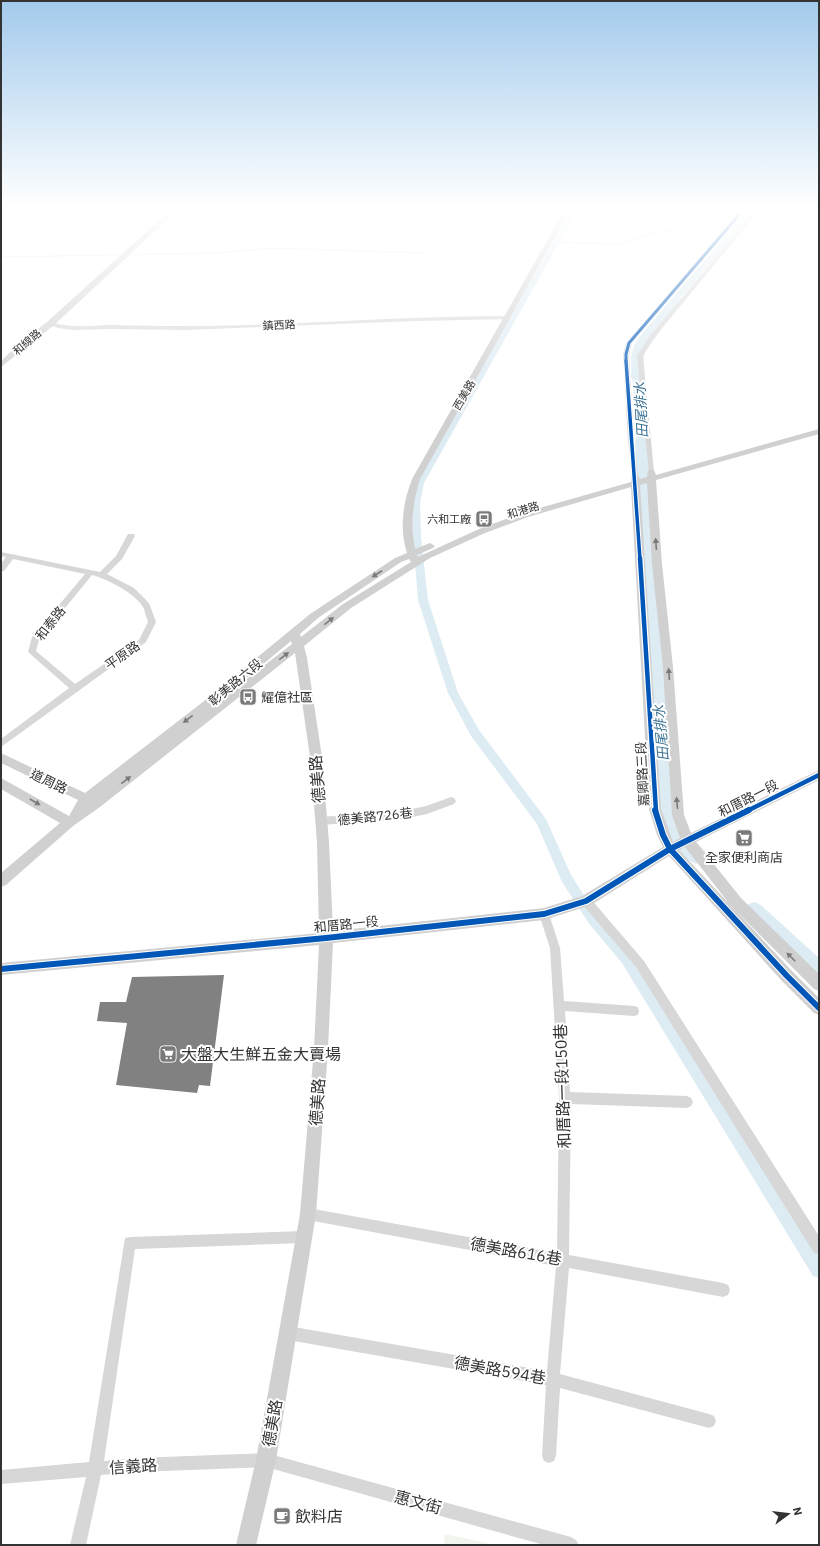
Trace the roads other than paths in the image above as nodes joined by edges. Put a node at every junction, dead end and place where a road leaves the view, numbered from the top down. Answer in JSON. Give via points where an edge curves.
{"nodes":[{"id":1,"x":99,"y":279,"type":"edge"},
{"id":2,"x":529,"y":279,"type":"edge"},
{"id":3,"x":684,"y":279,"type":"edge"},
{"id":4,"x":700,"y":279,"type":"edge"},
{"id":5,"x":508,"y":318,"type":"junction"},
{"id":6,"x":50,"y":324,"type":"junction"},
{"id":7,"x":626,"y":354,"type":"junction"},
{"id":8,"x":640,"y":356,"type":"junction"},
{"id":9,"x":1,"y":364,"type":"edge"},
{"id":10,"x":819,"y":426,"type":"edge"},
{"id":11,"x":819,"y":431,"type":"edge"},
{"id":12,"x":643,"y":477,"type":"junction"},
{"id":13,"x":130,"y":536,"type":"dead end"},
{"id":14,"x":1,"y":554,"type":"edge"},
{"id":15,"x":11,"y":556,"type":"junction"},
{"id":16,"x":414,"y":559,"type":"junction"},
{"id":17,"x":1,"y":569,"type":"edge"},
{"id":18,"x":91,"y":572,"type":"junction"},
{"id":19,"x":102,"y":575,"type":"junction"},
{"id":20,"x":346,"y":593,"type":"junction"},
{"id":21,"x":357,"y":600,"type":"junction"},
{"id":22,"x":296,"y":638,"type":"junction"},
{"id":23,"x":75,"y":688,"type":"junction"},
{"id":24,"x":1,"y":744,"type":"edge"},
{"id":25,"x":1,"y":758,"type":"edge"},
{"id":26,"x":818,"y":776,"type":"edge"},
{"id":27,"x":1,"y":783,"type":"edge"},
{"id":28,"x":451,"y":800,"type":"dead end"},
{"id":29,"x":91,"y":801,"type":"junction"},
{"id":30,"x":321,"y":821,"type":"junction"},
{"id":31,"x":69,"y":822,"type":"junction"},
{"id":32,"x":678,"y":845,"type":"junction"},
{"id":33,"x":1,"y":881,"type":"edge"},
{"id":34,"x":586,"y":900,"type":"junction"},
{"id":35,"x":544,"y":914,"type":"junction"},
{"id":36,"x":326,"y":938,"type":"junction"},
{"id":37,"x":1,"y":969,"type":"edge"},
{"id":38,"x":819,"y":984,"type":"edge"},
{"id":39,"x":559,"y":1006,"type":"junction"},
{"id":40,"x":819,"y":1008,"type":"edge"},
{"id":41,"x":634,"y":1011,"type":"dead end"},
{"id":42,"x":565,"y":1098,"type":"junction"},
{"id":43,"x":687,"y":1102,"type":"dead end"},
{"id":44,"x":308,"y":1214,"type":"junction"},
{"id":45,"x":303,"y":1237,"type":"junction"},
{"id":46,"x":819,"y":1248,"type":"edge"},
{"id":47,"x":563,"y":1259,"type":"junction"},
{"id":48,"x":723,"y":1290,"type":"dead end"},
{"id":49,"x":288,"y":1333,"type":"junction"},
{"id":50,"x":553,"y":1379,"type":"junction"},
{"id":51,"x":709,"y":1421,"type":"dead end"},
{"id":52,"x":549,"y":1456,"type":"dead end"},
{"id":53,"x":266,"y":1460,"type":"junction"},
{"id":54,"x":95,"y":1469,"type":"junction"},
{"id":55,"x":1,"y":1477,"type":"edge"},
{"id":56,"x":549,"y":1542,"type":"edge"},
{"id":57,"x":78,"y":1545,"type":"edge"},
{"id":58,"x":246,"y":1545,"type":"edge"},
{"id":59,"x":571,"y":1545,"type":"edge"}],
"edges":[{"from":1,"to":6,"type":"street","name":"和線路"},
{"from":2,"to":5,"type":"street","name":"西美路"},
{"from":3,"to":7,"type":"street","via":[[629,343]]},
{"from":4,"to":8,"type":"street","via":[[651,338]]},
{"from":5,"to":6,"type":"street","name":"鎮西路","via":[[406,319],[179,329],[109,327],[82,330]]},
{"from":5,"to":16,"type":"street","name":"西美路","via":[[416,479],[408,514]]},
{"from":6,"to":9,"type":"street","name":"和線路"},
{"from":7,"to":8,"type":"street"},
{"from":7,"to":12,"type":"street","via":[[630,441]]},
{"from":8,"to":12,"type":"street"},
{"from":10,"to":12,"type":"street","name":"和港路"},
{"from":11,"to":12,"type":"street","name":"和港路"},
{"from":12,"to":16,"type":"street","name":"和港路","via":[[525,514]]},
{"from":32,"to":12,"type":"street","name":"嘉卿路三段","one_way":true,"via":[[668,667],[657,564]]},
{"from":12,"to":32,"type":"street","name":"嘉卿路三段","via":[[655,809],[663,834]]},
{"from":13,"to":19,"type":"street","via":[[119,557]]},
{"from":14,"to":15,"type":"street","name":"平原路"},
{"from":15,"to":17,"type":"street"},
{"from":15,"to":18,"type":"street","name":"平原路"},
{"from":16,"to":20,"type":"street","name":"彰美路六段","one_way":true,"via":[[398,560]]},
{"from":16,"to":21,"type":"street","name":"彰美路六段"},
{"from":18,"to":19,"type":"street","name":"平原路"},
{"from":18,"to":23,"type":"street","name":"和泰路","via":[[35,639],[32,652]]},
{"from":19,"to":23,"type":"street","name":"平原路","via":[[131,590],[146,605],[152,622],[142,642]]},
{"from":20,"to":21,"type":"street"},
{"from":20,"to":22,"type":"street","name":"彰美路六段"},
{"from":22,"to":21,"type":"street","name":"彰美路六段","one_way":true},
{"from":22,"to":29,"type":"street","name":"彰美路六段","via":[[119,772]]},
{"from":22,"to":30,"type":"street","name":"德美路","via":[[302,658],[316,757]]},
{"from":23,"to":24,"type":"street","name":"平原路"},
{"from":25,"to":29,"type":"street","name":"道周路"},
{"from":26,"to":32,"type":"street","name":"和厝路一段"},
{"from":27,"to":31,"type":"street","name":"道周路","one_way":true},
{"from":28,"to":30,"type":"street","name":"德美路726巷","via":[[427,810],[403,815]]},
{"from":29,"to":31,"type":"street","name":"彰美路六段"},
{"from":30,"to":36,"type":"street","name":"德美路"},
{"from":31,"to":33,"type":"street","name":"彰美路六段"},
{"from":32,"to":34,"type":"street","name":"和厝路一段"},
{"from":38,"to":32,"type":"street","name":"嘉卿路三段","one_way":true},
{"from":32,"to":40,"type":"street","name":"嘉卿路三段","via":[[787,976]]},
{"from":34,"to":35,"type":"street","name":"和厝路一段"},
{"from":34,"to":46,"type":"street","via":[[640,964]]},
{"from":35,"to":36,"type":"street","name":"和厝路一段"},
{"from":35,"to":39,"type":"street","name":"和厝路一段150巷","via":[[555,948]]},
{"from":36,"to":37,"type":"street","name":"和厝路一段"},
{"from":36,"to":44,"type":"street","name":"德美路","via":[[321,1049]]},
{"from":39,"to":41,"type":"street"},
{"from":39,"to":42,"type":"street","name":"和厝路一段150巷"},
{"from":42,"to":43,"type":"street"},
{"from":42,"to":47,"type":"street","name":"和厝路一段150巷"},
{"from":44,"to":45,"type":"street","name":"德美路"},
{"from":44,"to":47,"type":"street","name":"德美路616巷"},
{"from":45,"to":49,"type":"street","name":"德美路"},
{"from":45,"to":54,"type":"street","via":[[130,1243]]},
{"from":47,"to":48,"type":"street","name":"德美路616巷"},
{"from":47,"to":50,"type":"street","name":"和厝路一段150巷"},
{"from":49,"to":50,"type":"street","name":"德美路594巷"},
{"from":49,"to":53,"type":"street","name":"德美路"},
{"from":50,"to":51,"type":"street","name":"德美路594巷"},
{"from":50,"to":52,"type":"street","name":"和厝路一段150巷"},
{"from":53,"to":54,"type":"street","name":"信義路"},
{"from":53,"to":56,"type":"street","name":"惠文街"},
{"from":53,"to":58,"type":"street","name":"德美路"},
{"from":54,"to":55,"type":"street","name":"信義路"},
{"from":54,"to":57,"type":"street"},
{"from":56,"to":59,"type":"street","name":"惠文街"}]}
